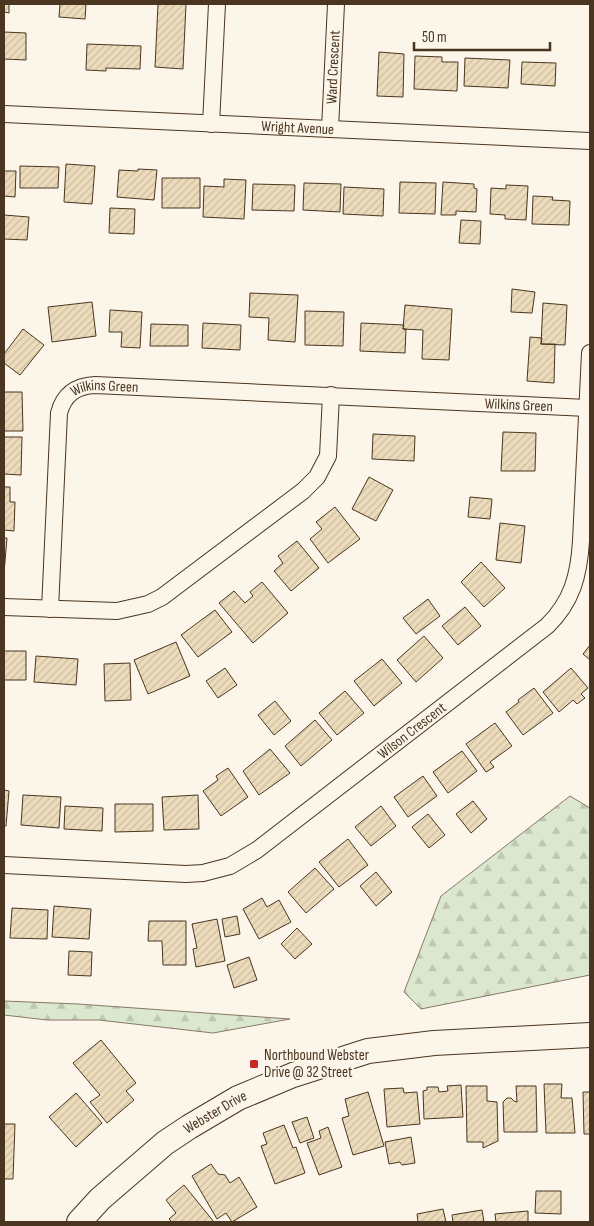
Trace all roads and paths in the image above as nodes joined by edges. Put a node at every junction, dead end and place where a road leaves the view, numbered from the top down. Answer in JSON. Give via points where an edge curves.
{"nodes":[{"id":1,"x":217,"y":4,"type":"edge"},
{"id":2,"x":336,"y":4,"type":"edge"},
{"id":3,"x":4,"y":114,"type":"edge"},
{"id":4,"x":211,"y":124,"type":"junction"},
{"id":5,"x":330,"y":129,"type":"junction"},
{"id":6,"x":590,"y":141,"type":"edge"},
{"id":7,"x":590,"y":353,"type":"edge"},
{"id":8,"x":331,"y":395,"type":"junction"},
{"id":9,"x":588,"y":408,"type":"junction"},
{"id":10,"x":4,"y":607,"type":"edge"},
{"id":11,"x":50,"y":609,"type":"junction"},
{"id":12,"x":4,"y":865,"type":"edge"},
{"id":13,"x":590,"y":1035,"type":"edge"},
{"id":14,"x":79,"y":1222,"type":"edge"}],
"edges":[{"from":1,"to":4,"type":"street"},
{"from":2,"to":5,"type":"street","name":"Ward Crescent"},
{"from":3,"to":4,"type":"street","name":"Wright Avenue"},
{"from":4,"to":5,"type":"street","name":"Wright Avenue"},
{"from":5,"to":6,"type":"street","name":"Wright Avenue"},
{"from":7,"to":9,"type":"street","name":"Wilson Crescent"},
{"from":8,"to":9,"type":"street","name":"Wilkins Green"},
{"from":8,"to":11,"type":"street","via":[[328,456],[303,491],[162,598],[131,609]]},
{"from":8,"to":11,"type":"street","name":"Wilkins Green","via":[[95,385],[79,387],[70,393],[59,413]]},
{"from":9,"to":12,"type":"street","name":"Wilson Crescent","via":[[578,570],[567,602],[547,626],[257,850],[230,866],[202,873],[172,874]]},
{"from":10,"to":11,"type":"street"},
{"from":13,"to":14,"type":"street","name":"Webster Drive","via":[[434,1042],[368,1051],[293,1075],[238,1098],[189,1126],[100,1199]]}]}
